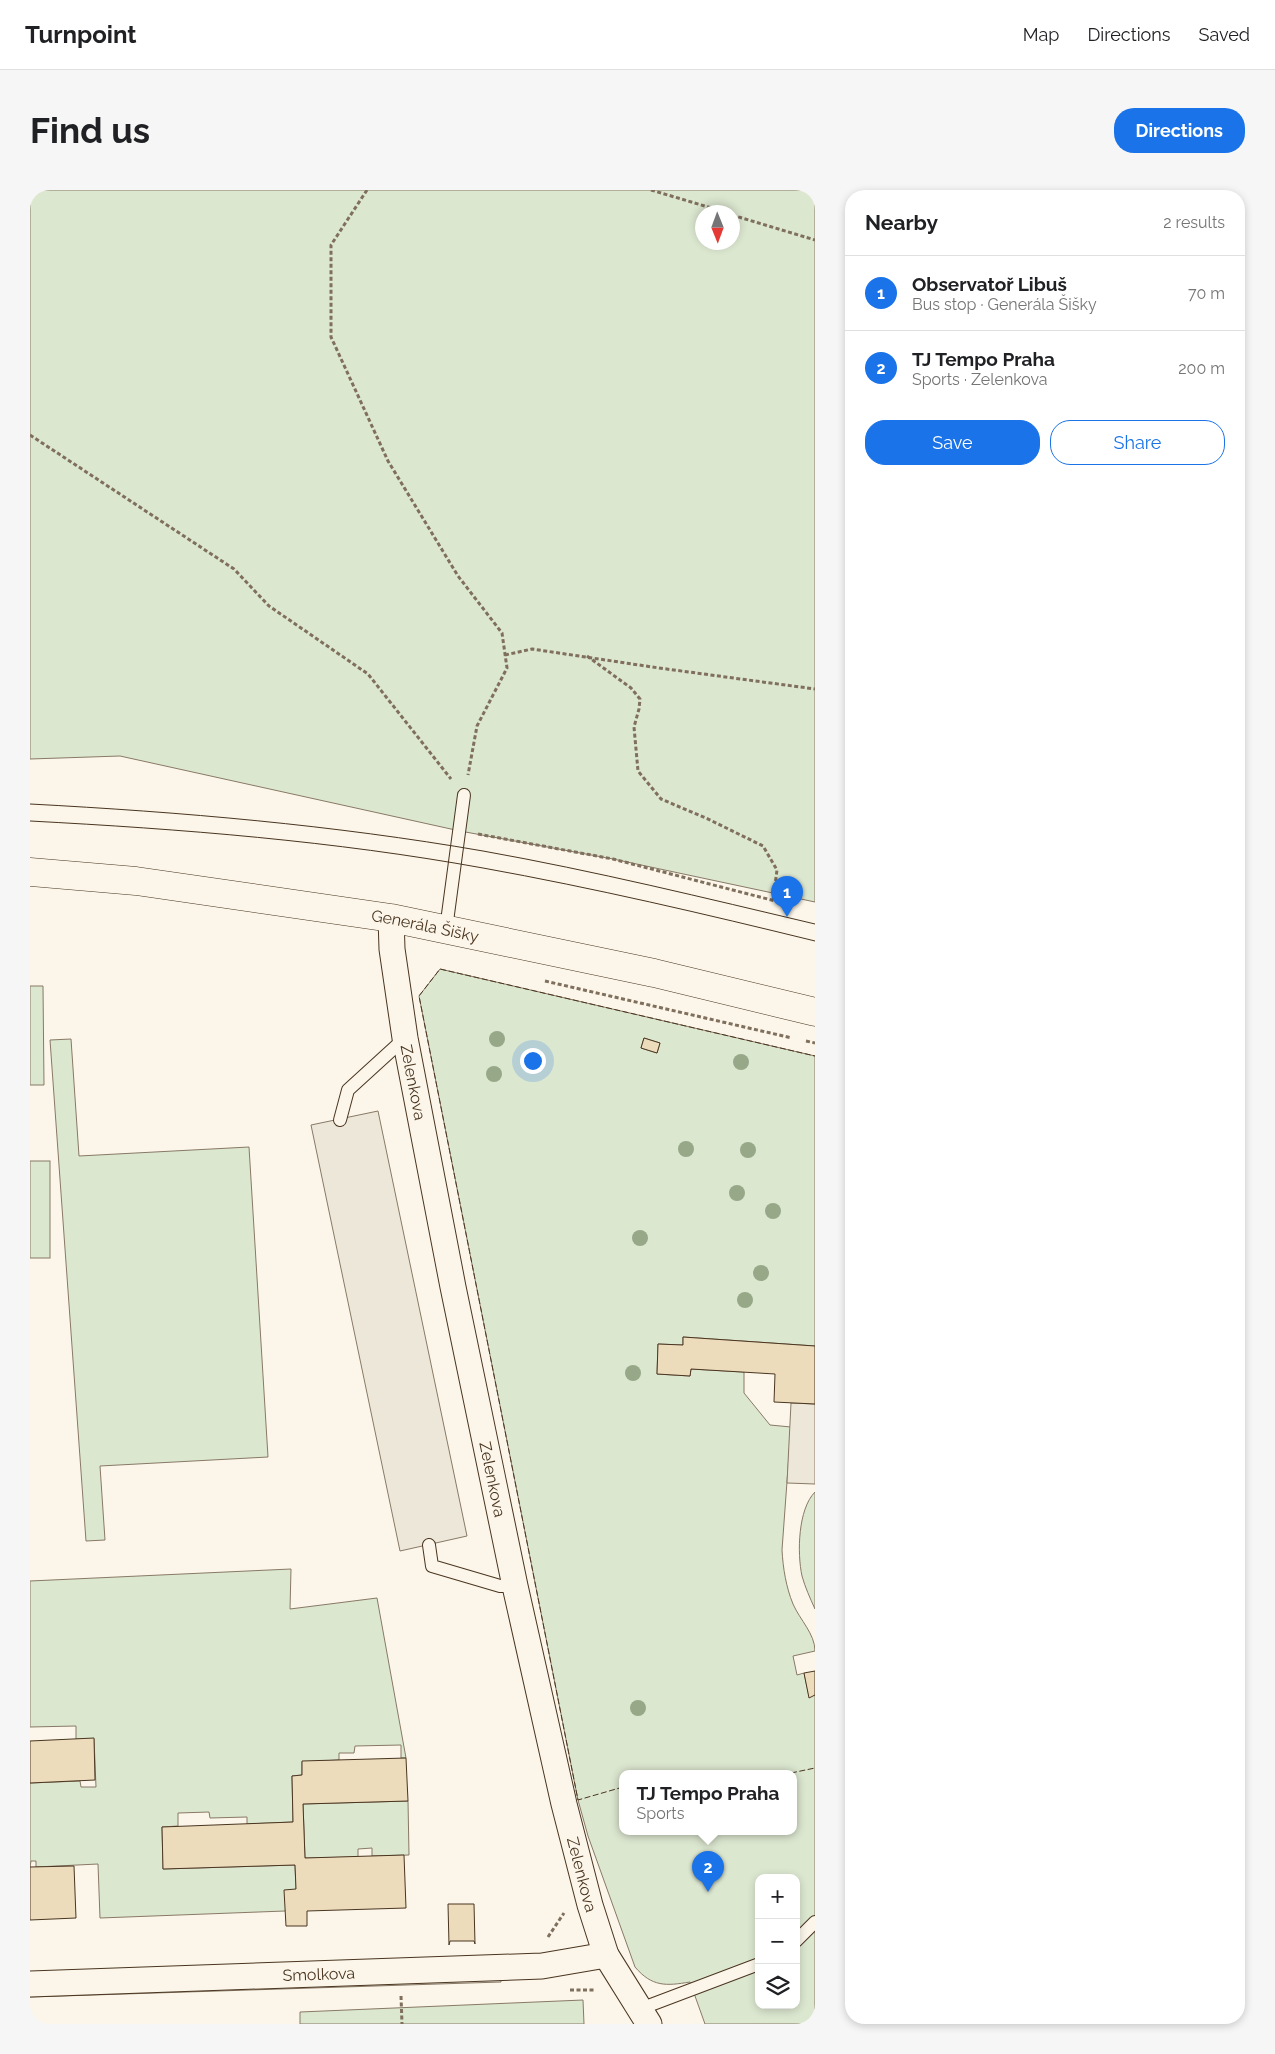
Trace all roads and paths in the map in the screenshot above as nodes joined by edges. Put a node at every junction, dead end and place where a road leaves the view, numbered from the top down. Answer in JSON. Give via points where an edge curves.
{"nodes":[{"id":1,"x":367,"y":190,"type":"edge"},
{"id":2,"x":651,"y":190,"type":"edge"},
{"id":3,"x":701,"y":205,"type":"edge"},
{"id":4,"x":740,"y":217,"type":"edge"},
{"id":5,"x":815,"y":240,"type":"edge"},
{"id":6,"x":30,"y":435,"type":"edge"},
{"id":7,"x":505,"y":655,"type":"junction"},
{"id":8,"x":587,"y":656,"type":"junction"},
{"id":9,"x":815,"y":689,"type":"edge"},
{"id":10,"x":472,"y":755,"type":"dead end"},
{"id":11,"x":464,"y":795,"type":"joint"},
{"id":12,"x":460,"y":831,"type":"junction"},
{"id":13,"x":30,"y":872,"type":"edge"},
{"id":14,"x":773,"y":900,"type":"junction"},
{"id":15,"x":788,"y":904,"type":"dead end"},
{"id":16,"x":391,"y":918,"type":"junction"},
{"id":17,"x":446,"y":929,"type":"junction"},
{"id":18,"x":544,"y":981,"type":"dead end"},
{"id":19,"x":815,"y":1012,"type":"edge"},
{"id":20,"x":404,"y":1038,"type":"junction"},
{"id":21,"x":796,"y":1039,"type":"dead end"},
{"id":22,"x":805,"y":1041,"type":"dead end"},
{"id":23,"x":815,"y":1043,"type":"edge"},
{"id":24,"x":340,"y":1120,"type":"dead end"},
{"id":25,"x":429,"y":1544,"type":"dead end"},
{"id":26,"x":516,"y":1586,"type":"junction"},
{"id":27,"x":567,"y":1909,"type":"dead end"},
{"id":28,"x":815,"y":1922,"type":"edge"},
{"id":29,"x":800,"y":1937,"type":"edge"},
{"id":30,"x":542,"y":1941,"type":"dead end"},
{"id":31,"x":606,"y":1955,"type":"junction"},
{"id":32,"x":755,"y":1966,"type":"edge"},
{"id":33,"x":30,"y":1984,"type":"edge"},
{"id":34,"x":565,"y":1990,"type":"dead end"},
{"id":35,"x":602,"y":1993,"type":"dead end"},
{"id":36,"x":400,"y":1995,"type":"dead end"},
{"id":37,"x":644,"y":2016,"type":"edge"},
{"id":38,"x":402,"y":2024,"type":"edge"}],
"edges":[{"from":1,"to":7,"type":"path","via":[[332,245],[331,337],[388,461],[458,576],[502,633]]},
{"from":2,"to":3,"type":"path"},
{"from":4,"to":5,"type":"path"},
{"from":6,"to":11,"type":"path","via":[[234,569],[270,606],[368,674]]},
{"from":7,"to":8,"type":"path","via":[[532,649]]},
{"from":7,"to":10,"type":"path","via":[[507,668],[477,726]]},
{"from":8,"to":9,"type":"path"},
{"from":8,"to":14,"type":"path","via":[[632,688],[640,699],[634,727],[638,771],[661,799],[763,846],[777,870]]},
{"from":11,"to":12,"type":"lane"},
{"from":12,"to":14,"type":"path","via":[[614,859]]},
{"from":12,"to":17,"type":"lane"},
{"from":13,"to":16,"type":"main road","name":"Generála Šišky","via":[[136,880]]},
{"from":14,"to":15,"type":"path"},
{"from":16,"to":17,"type":"main road","name":"Generála Šišky"},
{"from":16,"to":20,"type":"street","name":"Zelenkova"},
{"from":17,"to":19,"type":"main road","name":"Generála Šišky","via":[[654,973]]},
{"from":18,"to":21,"type":"path"},
{"from":20,"to":24,"type":"lane","via":[[348,1090]]},
{"from":20,"to":26,"type":"street","name":"Zelenkova"},
{"from":22,"to":23,"type":"path"},
{"from":25,"to":26,"type":"lane","via":[[432,1566],[500,1586]]},
{"from":26,"to":31,"type":"street","name":"Zelenkova","via":[[564,1804]]},
{"from":27,"to":30,"type":"path","via":[[550,1936]]},
{"from":28,"to":29,"type":"lane"},
{"from":31,"to":33,"type":"street","name":"Smolkova","via":[[542,1966]]},
{"from":31,"to":37,"type":"street","name":"Zelenkova"},
{"from":32,"to":37,"type":"lane"},
{"from":34,"to":35,"type":"path"},
{"from":36,"to":38,"type":"path"}]}
